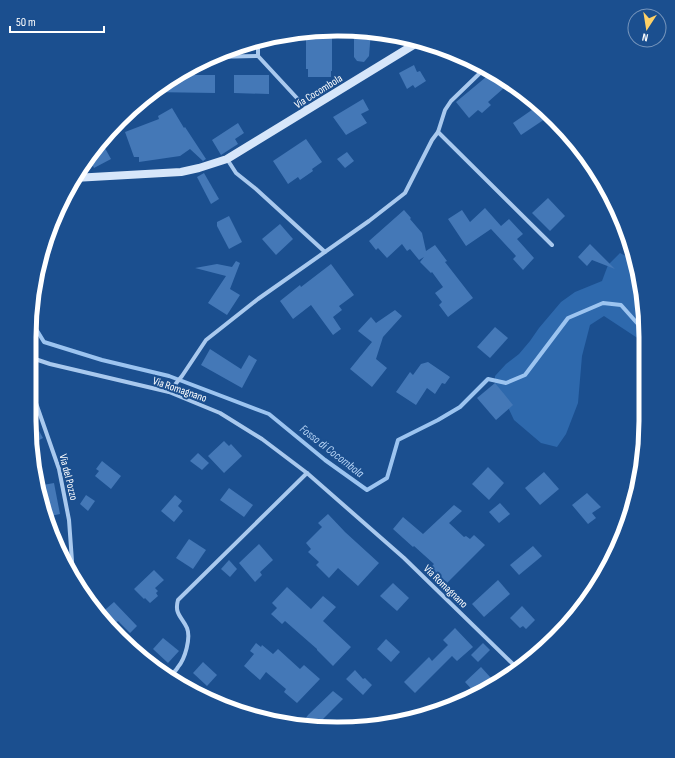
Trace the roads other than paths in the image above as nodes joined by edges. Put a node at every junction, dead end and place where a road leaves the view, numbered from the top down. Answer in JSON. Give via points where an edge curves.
{"nodes":[{"id":1,"x":413,"y":45,"type":"edge"},
{"id":2,"x":258,"y":46,"type":"edge"},
{"id":3,"x":258,"y":56,"type":"junction"},
{"id":4,"x":228,"y":57,"type":"edge"},
{"id":5,"x":481,"y":72,"type":"edge"},
{"id":6,"x":308,"y":110,"type":"junction"},
{"id":7,"x":438,"y":132,"type":"junction"},
{"id":8,"x":227,"y":159,"type":"junction"},
{"id":9,"x":82,"y":178,"type":"edge"},
{"id":10,"x":552,"y":246,"type":"dead end"},
{"id":11,"x":325,"y":252,"type":"junction"},
{"id":12,"x":36,"y":359,"type":"edge"},
{"id":13,"x":169,"y":392,"type":"junction"},
{"id":14,"x":36,"y":403,"type":"edge"},
{"id":15,"x":307,"y":473,"type":"junction"},
{"id":16,"x":72,"y":564,"type":"edge"},
{"id":17,"x":514,"y":665,"type":"edge"},
{"id":18,"x":173,"y":673,"type":"edge"}],
"edges":[{"from":1,"to":6,"type":"street","name":"Via Cocombola"},
{"from":2,"to":3,"type":"street"},
{"from":3,"to":4,"type":"street"},
{"from":3,"to":6,"type":"street"},
{"from":5,"to":7,"type":"street","via":[[451,101]]},
{"from":6,"to":8,"type":"street","name":"Via Cocombola"},
{"from":7,"to":10,"type":"street"},
{"from":7,"to":11,"type":"street","via":[[405,193]]},
{"from":8,"to":9,"type":"street","name":"Via Cocombola","via":[[181,172]]},
{"from":8,"to":11,"type":"street","via":[[236,173]]},
{"from":11,"to":13,"type":"street","via":[[258,299],[206,340]]},
{"from":12,"to":13,"type":"street","name":"Via Romagnano"},
{"from":13,"to":15,"type":"street","name":"Via Romagnano","via":[[220,413],[262,439]]},
{"from":14,"to":16,"type":"street","name":"Via del Pozzo","via":[[59,469],[70,520]]},
{"from":15,"to":17,"type":"street","name":"Via Romagnano","via":[[404,558]]},
{"from":15,"to":18,"type":"street","via":[[178,600],[177,613],[187,627],[189,636],[179,666]]}]}
